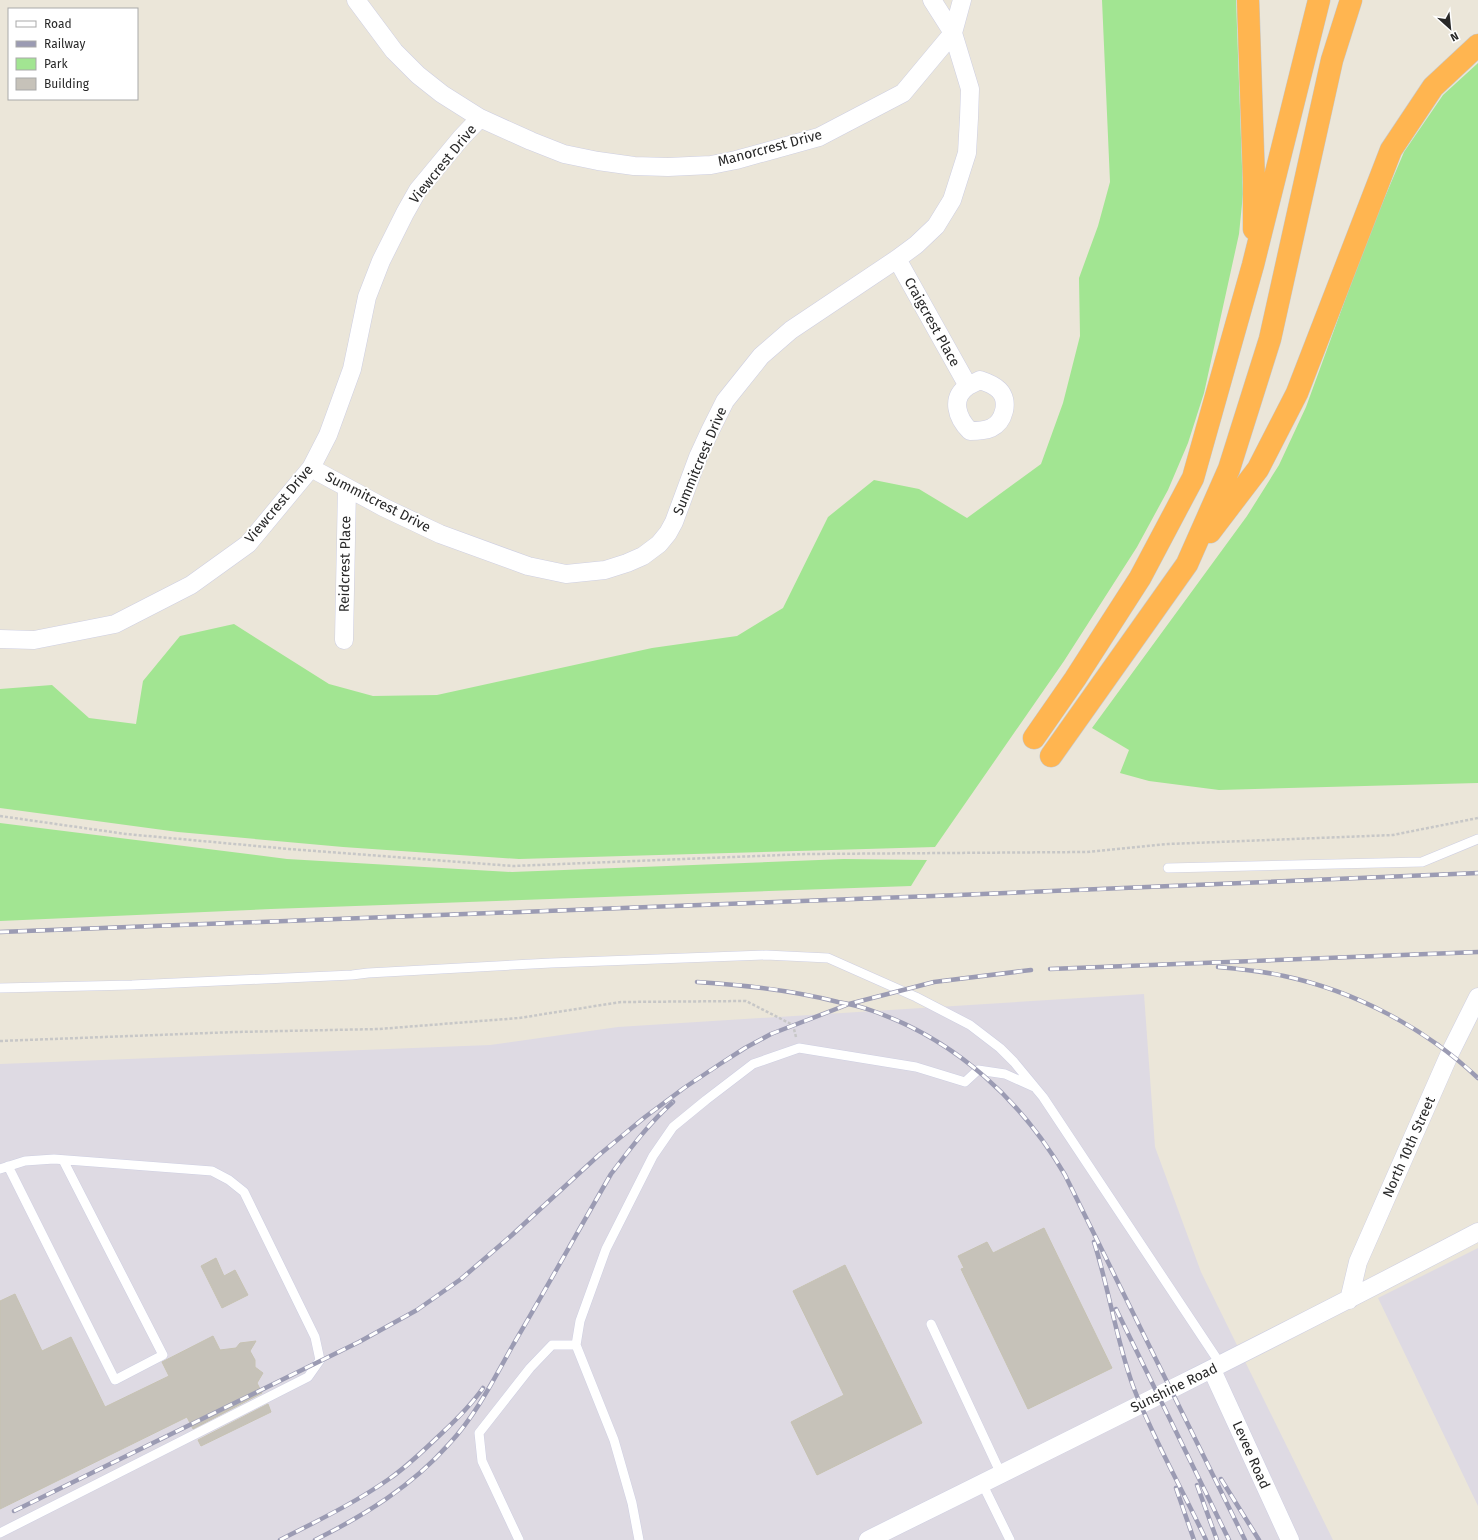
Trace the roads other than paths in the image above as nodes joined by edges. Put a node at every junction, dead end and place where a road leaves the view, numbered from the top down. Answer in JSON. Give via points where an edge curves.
{"nodes":[{"id":1,"x":356,"y":0,"type":"edge"},
{"id":2,"x":932,"y":0,"type":"edge"},
{"id":3,"x":962,"y":0,"type":"edge"},
{"id":4,"x":1248,"y":0,"type":"edge"},
{"id":5,"x":1319,"y":0,"type":"edge"},
{"id":6,"x":1351,"y":0,"type":"edge"},
{"id":7,"x":953,"y":33,"type":"junction"},
{"id":8,"x":1478,"y":45,"type":"edge"},
{"id":9,"x":480,"y":118,"type":"junction"},
{"id":10,"x":897,"y":259,"type":"junction"},
{"id":11,"x":1253,"y":265,"type":"junction"},
{"id":12,"x":968,"y":386,"type":"dead end"},
{"id":13,"x":311,"y":468,"type":"junction"},
{"id":14,"x":347,"y":488,"type":"junction"},
{"id":15,"x":1187,"y":564,"type":"junction"},
{"id":16,"x":0,"y":639,"type":"edge"},
{"id":17,"x":344,"y":640,"type":"dead end"},
{"id":18,"x":1034,"y":738,"type":"dead end"},
{"id":19,"x":1051,"y":756,"type":"dead end"},
{"id":20,"x":1478,"y":839,"type":"edge"},
{"id":21,"x":1168,"y":868,"type":"dead end"},
{"id":22,"x":0,"y":988,"type":"edge"},
{"id":23,"x":1478,"y":997,"type":"edge"},
{"id":24,"x":1036,"y":1088,"type":"junction"},
{"id":25,"x":63,"y":1160,"type":"junction"},
{"id":26,"x":4,"y":1168,"type":"edge"},
{"id":27,"x":1478,"y":1232,"type":"edge"},
{"id":28,"x":1349,"y":1300,"type":"junction"},
{"id":29,"x":931,"y":1324,"type":"dead end"},
{"id":30,"x":576,"y":1345,"type":"junction"},
{"id":31,"x":1217,"y":1367,"type":"junction"},
{"id":32,"x":1001,"y":1474,"type":"junction"},
{"id":33,"x":982,"y":1483,"type":"junction"},
{"id":34,"x":0,"y":1533,"type":"edge"},
{"id":35,"x":519,"y":1540,"type":"edge"},
{"id":36,"x":639,"y":1540,"type":"edge"},
{"id":37,"x":868,"y":1540,"type":"edge"},
{"id":38,"x":1010,"y":1540,"type":"edge"},
{"id":39,"x":1290,"y":1540,"type":"edge"}],
"edges":[{"from":1,"to":9,"type":"street","name":"Manorcrest Drive","via":[[394,51],[418,75]]},
{"from":2,"to":7,"type":"street","name":"Summitcrest Drive"},
{"from":3,"to":7,"type":"street","name":"Manorcrest Drive"},
{"from":4,"to":11,"type":"highway","via":[[1254,182]]},
{"from":5,"to":11,"type":"highway"},
{"from":6,"to":15,"type":"highway","via":[[1332,60],[1270,339],[1229,469]]},
{"from":7,"to":9,"type":"street","name":"Manorcrest Drive","via":[[903,93],[819,137],[711,165],[634,166],[598,161],[558,151]]},
{"from":7,"to":10,"type":"street","name":"Summitcrest Drive","via":[[970,89],[967,153],[952,200],[936,226]]},
{"from":8,"to":15,"type":"highway","via":[[1433,87],[1391,150],[1296,393],[1258,469]]},
{"from":9,"to":13,"type":"street","name":"Viewcrest Drive","via":[[418,190],[381,261],[367,297],[352,369],[342,399]]},
{"from":10,"to":12,"type":"street","name":"Craigcrest Place"},
{"from":10,"to":14,"type":"street","name":"Summitcrest Drive","via":[[792,330],[761,356],[725,401],[701,451],[668,533],[659,544],[627,564],[605,570],[566,574],[528,566],[440,534]]},
{"from":11,"to":18,"type":"highway","via":[[1193,478],[1140,578]]},
{"from":13,"to":14,"type":"street","name":"Summitcrest Drive"},
{"from":13,"to":16,"type":"street","name":"Viewcrest Drive","via":[[248,544],[191,585],[115,624],[34,640]]},
{"from":14,"to":17,"type":"street","name":"Reidcrest Place"},
{"from":15,"to":19,"type":"highway"},
{"from":20,"to":21,"type":"lane","via":[[1422,862]]},
{"from":22,"to":24,"type":"lane","via":[[132,985],[551,963],[766,955],[821,957],[840,962],[970,1025],[1000,1048]]},
{"from":23,"to":28,"type":"street","name":"North 10th Street","via":[[1450,1053],[1358,1262]]},
{"from":24,"to":30,"type":"lane","via":[[1005,1074],[978,1070],[966,1082],[916,1068],[799,1048],[753,1064],[673,1127],[652,1156],[606,1249],[580,1321]]},
{"from":24,"to":31,"type":"lane"},
{"from":25,"to":26,"type":"lane","via":[[25,1161]]},
{"from":25,"to":26,"type":"lane","via":[[163,1355],[116,1380]]},
{"from":25,"to":34,"type":"lane","via":[[212,1171],[229,1180],[244,1192],[315,1337],[320,1360],[308,1377]]},
{"from":27,"to":28,"type":"street","name":"Sunshine Road"},
{"from":28,"to":31,"type":"street","name":"Sunshine Road"},
{"from":29,"to":32,"type":"lane"},
{"from":30,"to":35,"type":"lane","via":[[552,1345],[530,1368],[478,1433],[482,1461]]},
{"from":30,"to":36,"type":"lane","via":[[614,1440],[632,1503]]},
{"from":31,"to":32,"type":"street","name":"Sunshine Road"},
{"from":31,"to":39,"type":"street","name":"Levee Road"},
{"from":32,"to":33,"type":"street","name":"Sunshine Road"},
{"from":33,"to":37,"type":"street","name":"Sunshine Road"},
{"from":33,"to":38,"type":"lane"}]}
